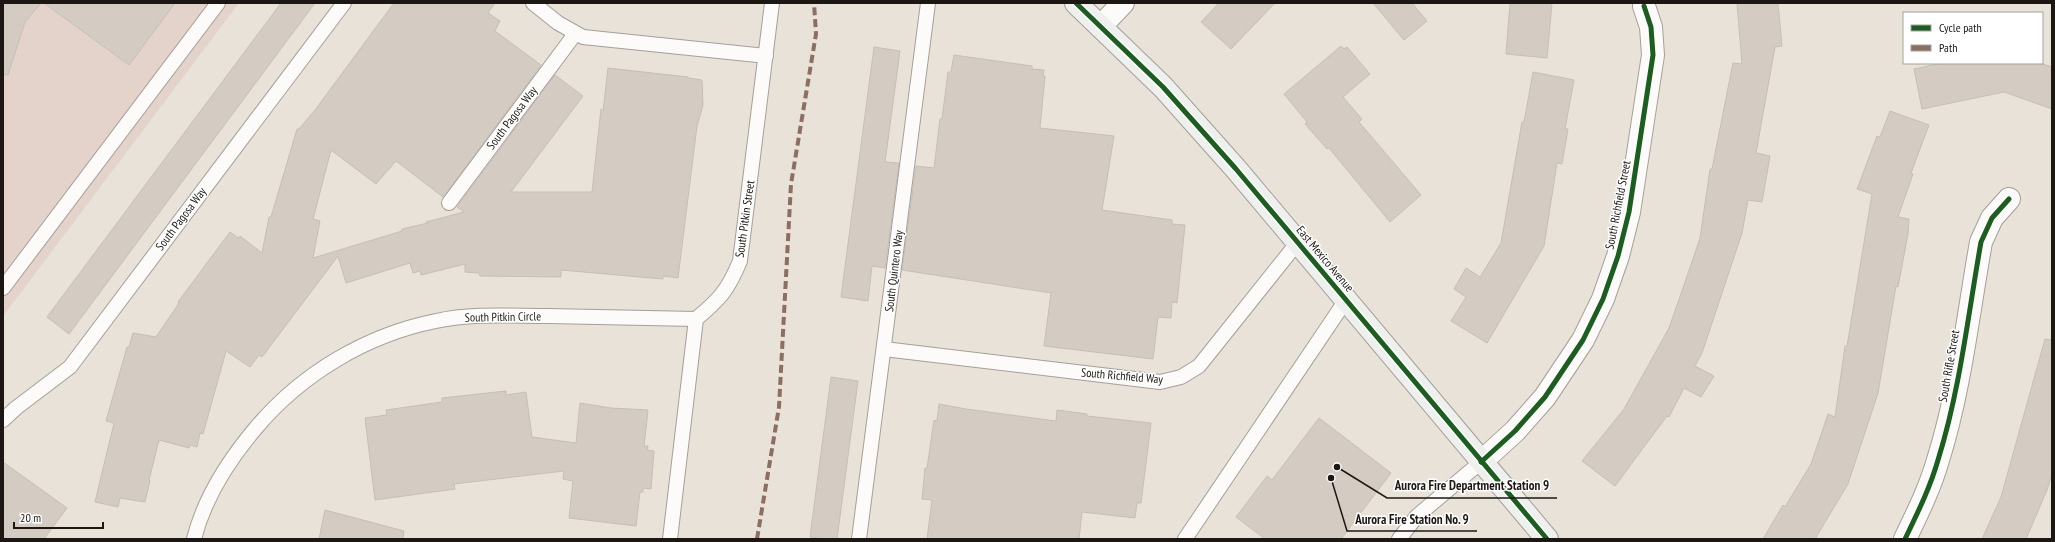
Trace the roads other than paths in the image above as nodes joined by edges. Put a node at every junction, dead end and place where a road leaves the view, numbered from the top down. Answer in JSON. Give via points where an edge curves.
{"nodes":[{"id":1,"x":218,"y":3,"type":"edge"},
{"id":2,"x":344,"y":3,"type":"edge"},
{"id":3,"x":533,"y":3,"type":"edge"},
{"id":4,"x":772,"y":3,"type":"edge"},
{"id":5,"x":928,"y":3,"type":"edge"},
{"id":6,"x":1076,"y":3,"type":"edge"},
{"id":7,"x":1123,"y":3,"type":"edge"},
{"id":8,"x":1644,"y":6,"type":"dead end"},
{"id":9,"x":1101,"y":26,"type":"junction"},
{"id":10,"x":575,"y":34,"type":"junction"},
{"id":11,"x":766,"y":56,"type":"junction"},
{"id":12,"x":2009,"y":199,"type":"dead end"},
{"id":13,"x":449,"y":202,"type":"dead end"},
{"id":14,"x":1298,"y":242,"type":"junction"},
{"id":15,"x":3,"y":288,"type":"edge"},
{"id":16,"x":1346,"y":300,"type":"junction"},
{"id":17,"x":696,"y":319,"type":"junction"},
{"id":18,"x":884,"y":349,"type":"junction"},
{"id":19,"x":3,"y":420,"type":"edge"},
{"id":20,"x":1481,"y":462,"type":"junction"},
{"id":21,"x":194,"y":539,"type":"edge"},
{"id":22,"x":670,"y":539,"type":"edge"},
{"id":23,"x":860,"y":539,"type":"edge"},
{"id":24,"x":1184,"y":539,"type":"edge"},
{"id":25,"x":1399,"y":539,"type":"edge"},
{"id":26,"x":1547,"y":539,"type":"edge"},
{"id":27,"x":1905,"y":539,"type":"edge"}],
"edges":[{"from":1,"to":15,"type":"lane"},
{"from":2,"to":19,"type":"lane","name":"South Pagosa Way","via":[[70,367]]},
{"from":3,"to":10,"type":"lane"},
{"from":4,"to":11,"type":"lane","name":"South Pitkin Street"},
{"from":5,"to":18,"type":"lane","name":"South Quintero Way"},
{"from":6,"to":9,"type":"street","name":"East Mexico Avenue"},
{"from":7,"to":9,"type":"street"},
{"from":8,"to":20,"type":"street","name":"South Richfield Street","via":[[1651,27],[1653,55],[1629,212],[1618,256],[1603,298],[1583,340],[1545,396],[1515,431]]},
{"from":9,"to":14,"type":"street","name":"East Mexico Avenue","via":[[1163,87]]},
{"from":10,"to":11,"type":"lane","via":[[583,37]]},
{"from":10,"to":13,"type":"lane","name":"South Pagosa Way"},
{"from":11,"to":17,"type":"lane","name":"South Pitkin Street","via":[[740,261],[730,284],[717,302]]},
{"from":12,"to":27,"type":"street","name":"South Rifle Street","via":[[1992,218],[1980,242],[1952,408],[1938,462]]},
{"from":14,"to":16,"type":"street","name":"East Mexico Avenue"},
{"from":14,"to":18,"type":"lane","name":"South Richfield Way","via":[[1199,366],[1181,377],[1160,382]]},
{"from":16,"to":20,"type":"street","name":"East Mexico Avenue"},
{"from":16,"to":24,"type":"lane"},
{"from":17,"to":21,"type":"lane","name":"South Pitkin Circle","via":[[479,315],[436,321],[389,334],[349,352],[308,378],[270,411],[237,451],[212,492]]},
{"from":17,"to":22,"type":"lane"},
{"from":18,"to":23,"type":"lane","name":"South Quintero Way"},
{"from":20,"to":25,"type":"lane","via":[[1417,516]]},
{"from":20,"to":26,"type":"street","name":"East Mexico Avenue"}]}
